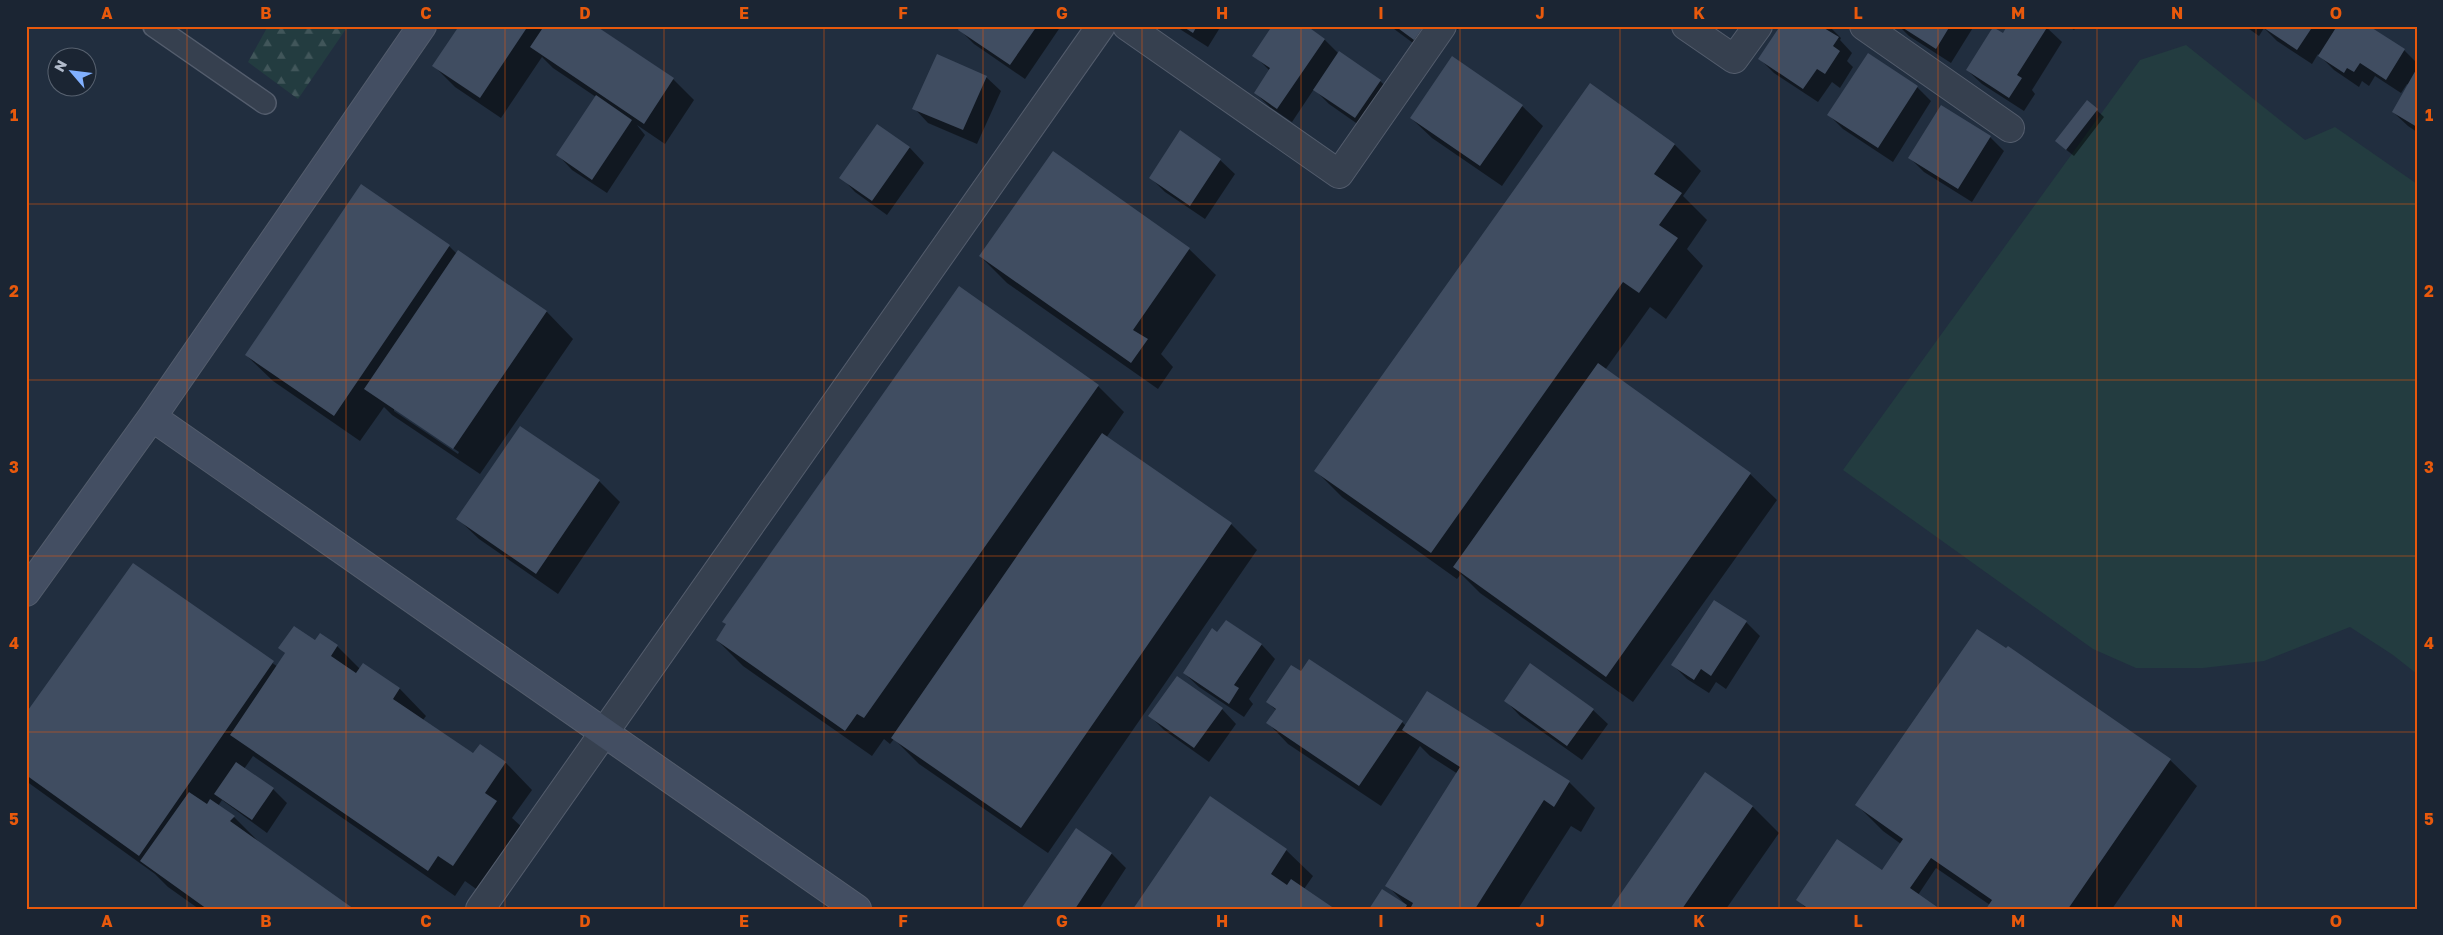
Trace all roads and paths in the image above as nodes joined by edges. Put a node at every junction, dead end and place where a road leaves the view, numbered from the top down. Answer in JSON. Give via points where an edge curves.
{"nodes":[{"id":1,"x":154,"y":26,"type":"edge"},
{"id":2,"x":422,"y":26,"type":"edge"},
{"id":3,"x":1101,"y":26,"type":"edge"},
{"id":4,"x":1127,"y":26,"type":"edge"},
{"id":5,"x":1442,"y":26,"type":"edge"},
{"id":6,"x":1686,"y":26,"type":"edge"},
{"id":7,"x":1758,"y":26,"type":"edge"},
{"id":8,"x":1864,"y":26,"type":"edge"},
{"id":9,"x":265,"y":104,"type":"dead end"},
{"id":10,"x":2010,"y":128,"type":"dead end"},
{"id":11,"x":152,"y":417,"type":"junction"},
{"id":12,"x":26,"y":592,"type":"edge"},
{"id":13,"x":602,"y":733,"type":"junction"},
{"id":14,"x":480,"y":909,"type":"edge"},
{"id":15,"x":857,"y":909,"type":"edge"}],
"edges":[{"from":1,"to":9,"type":"lane"},
{"from":2,"to":11,"type":"street"},
{"from":3,"to":13,"type":"street"},
{"from":4,"to":5,"type":"street","via":[[1339,174]]},
{"from":6,"to":7,"type":"street","via":[[1734,58]]},
{"from":8,"to":10,"type":"street"},
{"from":11,"to":12,"type":"street"},
{"from":11,"to":13,"type":"street"},
{"from":13,"to":14,"type":"street"},
{"from":13,"to":15,"type":"street"}]}
